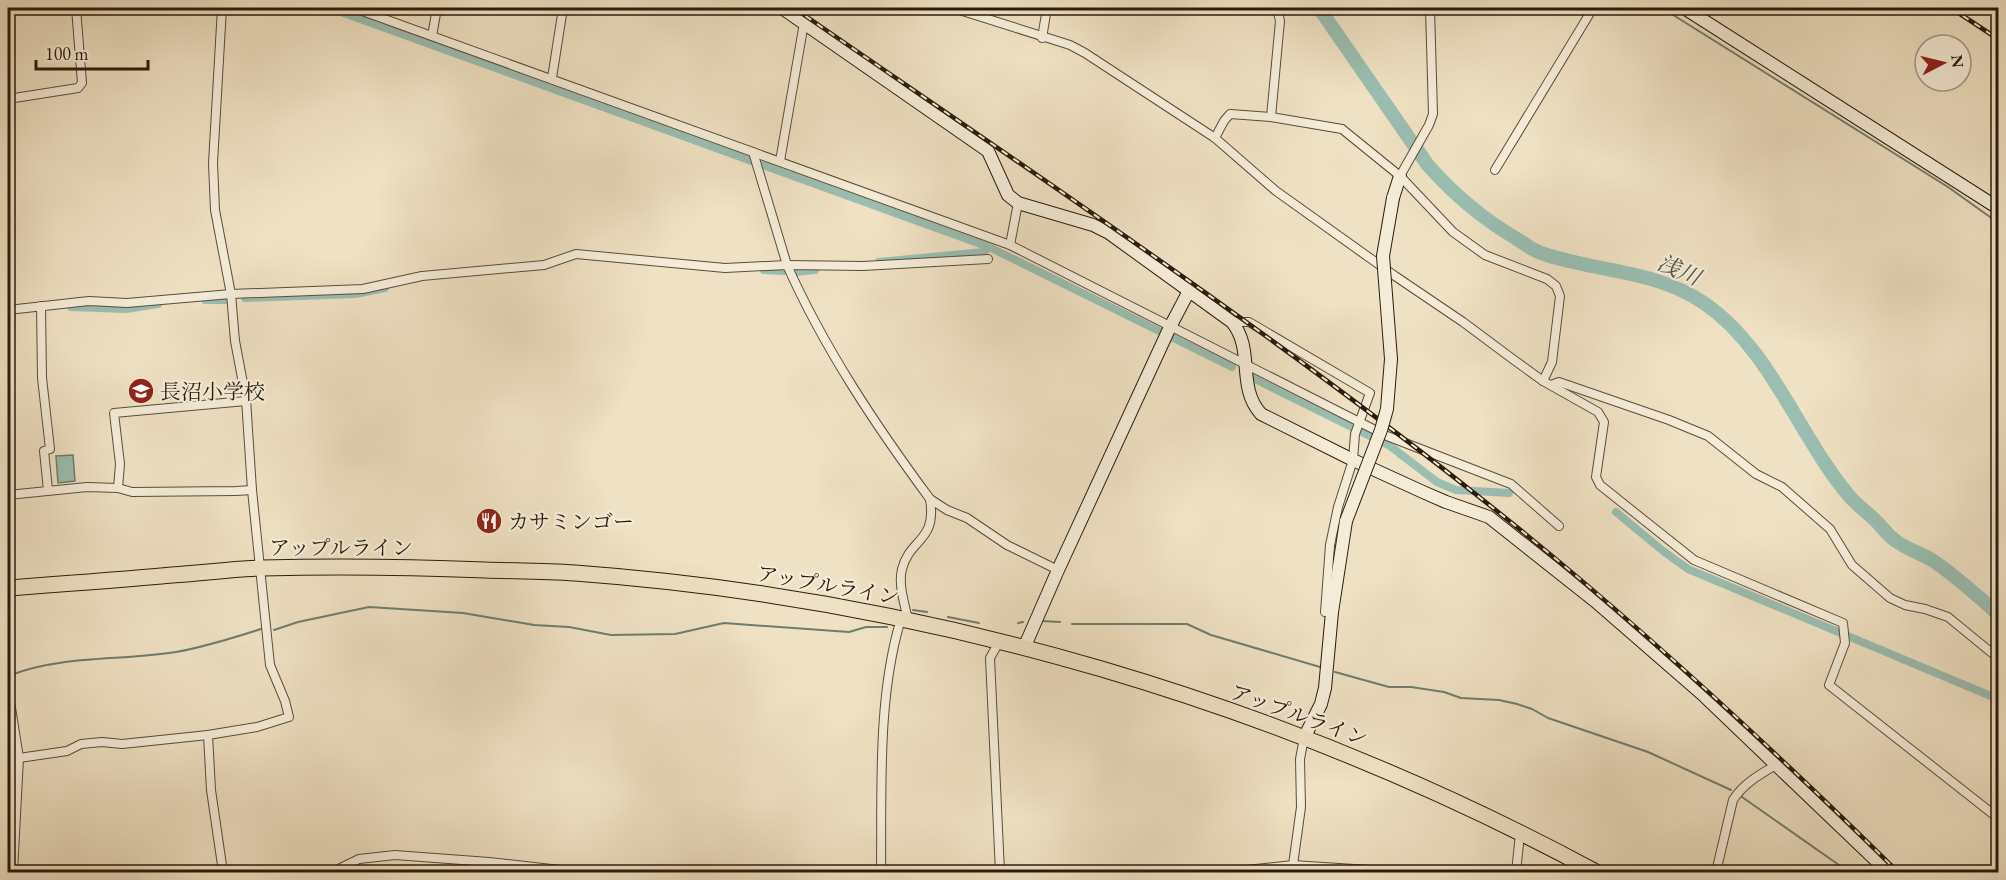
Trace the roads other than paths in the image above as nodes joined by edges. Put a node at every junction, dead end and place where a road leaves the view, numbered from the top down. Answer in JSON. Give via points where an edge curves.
{"nodes":[{"id":1,"x":76,"y":8,"type":"edge"},
{"id":2,"x":222,"y":8,"type":"edge"},
{"id":3,"x":354,"y":8,"type":"edge"},
{"id":4,"x":437,"y":8,"type":"edge"},
{"id":5,"x":563,"y":8,"type":"edge"},
{"id":6,"x":782,"y":8,"type":"edge"},
{"id":7,"x":953,"y":8,"type":"edge"},
{"id":8,"x":1047,"y":8,"type":"edge"},
{"id":9,"x":1277,"y":8,"type":"edge"},
{"id":10,"x":1430,"y":8,"type":"edge"},
{"id":11,"x":1593,"y":8,"type":"edge"},
{"id":12,"x":1684,"y":8,"type":"edge"},
{"id":13,"x":804,"y":23,"type":"junction"},
{"id":14,"x":432,"y":36,"type":"junction"},
{"id":15,"x":1042,"y":38,"type":"junction"},
{"id":16,"x":552,"y":78,"type":"junction"},
{"id":17,"x":8,"y":99,"type":"edge"},
{"id":18,"x":1271,"y":117,"type":"junction"},
{"id":19,"x":1215,"y":138,"type":"junction"},
{"id":20,"x":754,"y":154,"type":"junction"},
{"id":21,"x":780,"y":161,"type":"junction"},
{"id":22,"x":1495,"y":170,"type":"dead end"},
{"id":23,"x":1401,"y":176,"type":"junction"},
{"id":24,"x":1018,"y":203,"type":"junction"},
{"id":25,"x":1998,"y":208,"type":"edge"},
{"id":26,"x":1010,"y":245,"type":"junction"},
{"id":27,"x":988,"y":259,"type":"dead end"},
{"id":28,"x":787,"y":266,"type":"junction"},
{"id":29,"x":1190,"y":290,"type":"junction"},
{"id":30,"x":231,"y":294,"type":"junction"},
{"id":31,"x":41,"y":306,"type":"junction"},
{"id":32,"x":8,"y":310,"type":"edge"},
{"id":33,"x":1232,"y":322,"type":"junction"},
{"id":34,"x":1168,"y":333,"type":"junction"},
{"id":35,"x":1246,"y":366,"type":"junction"},
{"id":36,"x":1547,"y":383,"type":"junction"},
{"id":37,"x":246,"y":402,"type":"junction"},
{"id":38,"x":1358,"y":427,"type":"junction"},
{"id":39,"x":1353,"y":460,"type":"junction"},
{"id":40,"x":118,"y":488,"type":"junction"},
{"id":41,"x":48,"y":490,"type":"junction"},
{"id":42,"x":252,"y":490,"type":"junction"},
{"id":43,"x":8,"y":495,"type":"edge"},
{"id":44,"x":930,"y":499,"type":"junction"},
{"id":45,"x":1559,"y":526,"type":"dead end"},
{"id":46,"x":260,"y":568,"type":"junction"},
{"id":47,"x":1058,"y":570,"type":"junction"},
{"id":48,"x":8,"y":588,"type":"edge"},
{"id":49,"x":1332,"y":612,"type":"junction"},
{"id":50,"x":905,"y":619,"type":"junction"},
{"id":51,"x":999,"y":642,"type":"junction"},
{"id":52,"x":1024,"y":648,"type":"junction"},
{"id":53,"x":1998,"y":658,"type":"edge"},
{"id":54,"x":8,"y":689,"type":"edge"},
{"id":55,"x":208,"y":735,"type":"junction"},
{"id":56,"x":1304,"y":738,"type":"junction"},
{"id":57,"x":19,"y":758,"type":"junction"},
{"id":58,"x":1776,"y":765,"type":"junction"},
{"id":59,"x":1998,"y":818,"type":"edge"},
{"id":60,"x":1520,"y":834,"type":"junction"},
{"id":61,"x":1293,"y":865,"type":"junction"},
{"id":62,"x":1266,"y":870,"type":"edge"},
{"id":63,"x":13,"y":873,"type":"edge"},
{"id":64,"x":223,"y":873,"type":"edge"},
{"id":65,"x":332,"y":873,"type":"edge"},
{"id":66,"x":578,"y":873,"type":"edge"},
{"id":67,"x":881,"y":873,"type":"edge"},
{"id":68,"x":1000,"y":873,"type":"edge"},
{"id":69,"x":1226,"y":873,"type":"edge"},
{"id":70,"x":1400,"y":873,"type":"edge"},
{"id":71,"x":1516,"y":873,"type":"edge"},
{"id":72,"x":1596,"y":873,"type":"edge"},
{"id":73,"x":1716,"y":873,"type":"edge"},
{"id":74,"x":1888,"y":873,"type":"edge"}],
"edges":[{"from":1,"to":17,"type":"street","via":[[82,83],[78,88]]},
{"from":2,"to":30,"type":"street","via":[[213,163],[215,210]]},
{"from":3,"to":14,"type":"street"},
{"from":4,"to":14,"type":"street"},
{"from":5,"to":16,"type":"street"},
{"from":6,"to":13,"type":"street"},
{"from":7,"to":15,"type":"street"},
{"from":8,"to":15,"type":"street"},
{"from":9,"to":18,"type":"street","via":[[1280,21]]},
{"from":10,"to":23,"type":"street","via":[[1433,114]]},
{"from":11,"to":22,"type":"street"},
{"from":12,"to":25,"type":"street"},
{"from":13,"to":21,"type":"street"},
{"from":13,"to":24,"type":"street","via":[[988,151],[1008,195]]},
{"from":14,"to":16,"type":"street"},
{"from":15,"to":19,"type":"street","via":[[1085,53]]},
{"from":16,"to":20,"type":"street"},
{"from":18,"to":19,"type":"street","via":[[1230,114]]},
{"from":18,"to":23,"type":"street","via":[[1342,129]]},
{"from":19,"to":36,"type":"street","via":[[1276,191]]},
{"from":20,"to":21,"type":"street"},
{"from":20,"to":28,"type":"street"},
{"from":21,"to":26,"type":"street"},
{"from":23,"to":36,"type":"street","via":[[1454,232],[1485,255],[1556,286],[1560,296]]},
{"from":23,"to":49,"type":"street","bridge":true,"via":[[1383,256],[1391,359],[1387,409],[1346,521]]},
{"from":24,"to":26,"type":"street"},
{"from":24,"to":29,"type":"street","via":[[1109,233]]},
{"from":26,"to":34,"type":"street"},
{"from":27,"to":28,"type":"street"},
{"from":28,"to":30,"type":"street","via":[[725,268],[576,254],[544,265],[422,276],[363,289]]},
{"from":28,"to":44,"type":"street","via":[[827,343]]},
{"from":29,"to":33,"type":"street"},
{"from":29,"to":34,"type":"street"},
{"from":30,"to":31,"type":"street"},
{"from":30,"to":37,"type":"street"},
{"from":31,"to":32,"type":"street"},
{"from":31,"to":41,"type":"street","via":[[42,378],[50,449],[44,451]]},
{"from":33,"to":35,"type":"street","via":[[1240,332]]},
{"from":33,"to":38,"type":"street","via":[[1249,322],[1370,393]]},
{"from":34,"to":35,"type":"street"},
{"from":34,"to":47,"type":"street"},
{"from":35,"to":38,"type":"street"},
{"from":35,"to":39,"type":"street","via":[[1248,391],[1261,414]]},
{"from":36,"to":53,"type":"street","via":[[1559,382],[1708,436],[1756,474],[1782,487],[1830,529],[1852,565],[1890,598],[1948,617]]},
{"from":36,"to":59,"type":"street","via":[[1598,412],[1604,422],[1596,477],[1600,485],[1694,561],[1843,623],[1845,643],[1829,686]]},
{"from":37,"to":40,"type":"street","via":[[114,412],[120,464]]},
{"from":37,"to":42,"type":"street"},
{"from":38,"to":39,"type":"street"},
{"from":38,"to":45,"type":"street","via":[[1511,484]]},
{"from":39,"to":49,"type":"street","via":[[1330,545],[1325,612]]},
{"from":39,"to":58,"type":"street","via":[[1489,517],[1604,608]]},
{"from":40,"to":41,"type":"street"},
{"from":40,"to":42,"type":"street","via":[[132,492]]},
{"from":41,"to":43,"type":"street"},
{"from":42,"to":46,"type":"street"},
{"from":44,"to":47,"type":"street"},
{"from":44,"to":50,"type":"street","via":[[929,529],[902,568]]},
{"from":46,"to":48,"type":"highway","name":"アップルライン"},
{"from":46,"to":50,"type":"highway","name":"アップルライン","via":[[404,567],[573,573],[696,585]]},
{"from":46,"to":55,"type":"street","via":[[270,665],[289,717]]},
{"from":47,"to":52,"type":"street"},
{"from":49,"to":56,"type":"street","via":[[1325,688]]},
{"from":50,"to":51,"type":"highway","name":"アップルライン"},
{"from":50,"to":67,"type":"street","via":[[896,636],[882,726]]},
{"from":51,"to":52,"type":"highway","name":"アップルライン"},
{"from":51,"to":68,"type":"street","via":[[990,658]]},
{"from":52,"to":56,"type":"highway","name":"アップルライン","via":[[1157,687]]},
{"from":54,"to":57,"type":"street"},
{"from":55,"to":57,"type":"street","via":[[81,744],[67,751]]},
{"from":55,"to":64,"type":"street"},
{"from":56,"to":60,"type":"highway","name":"アップルライン","via":[[1382,769]]},
{"from":56,"to":61,"type":"street"},
{"from":57,"to":63,"type":"street"},
{"from":58,"to":73,"type":"street","via":[[1751,779],[1733,800]]},
{"from":58,"to":74,"type":"street"},
{"from":60,"to":71,"type":"street"},
{"from":60,"to":72,"type":"highway","name":"アップルライン"},
{"from":61,"to":62,"type":"street"},
{"from":61,"to":70,"type":"street"},
{"from":62,"to":69,"type":"street"},
{"from":65,"to":66,"type":"street","via":[[359,859],[395,855]]}]}
